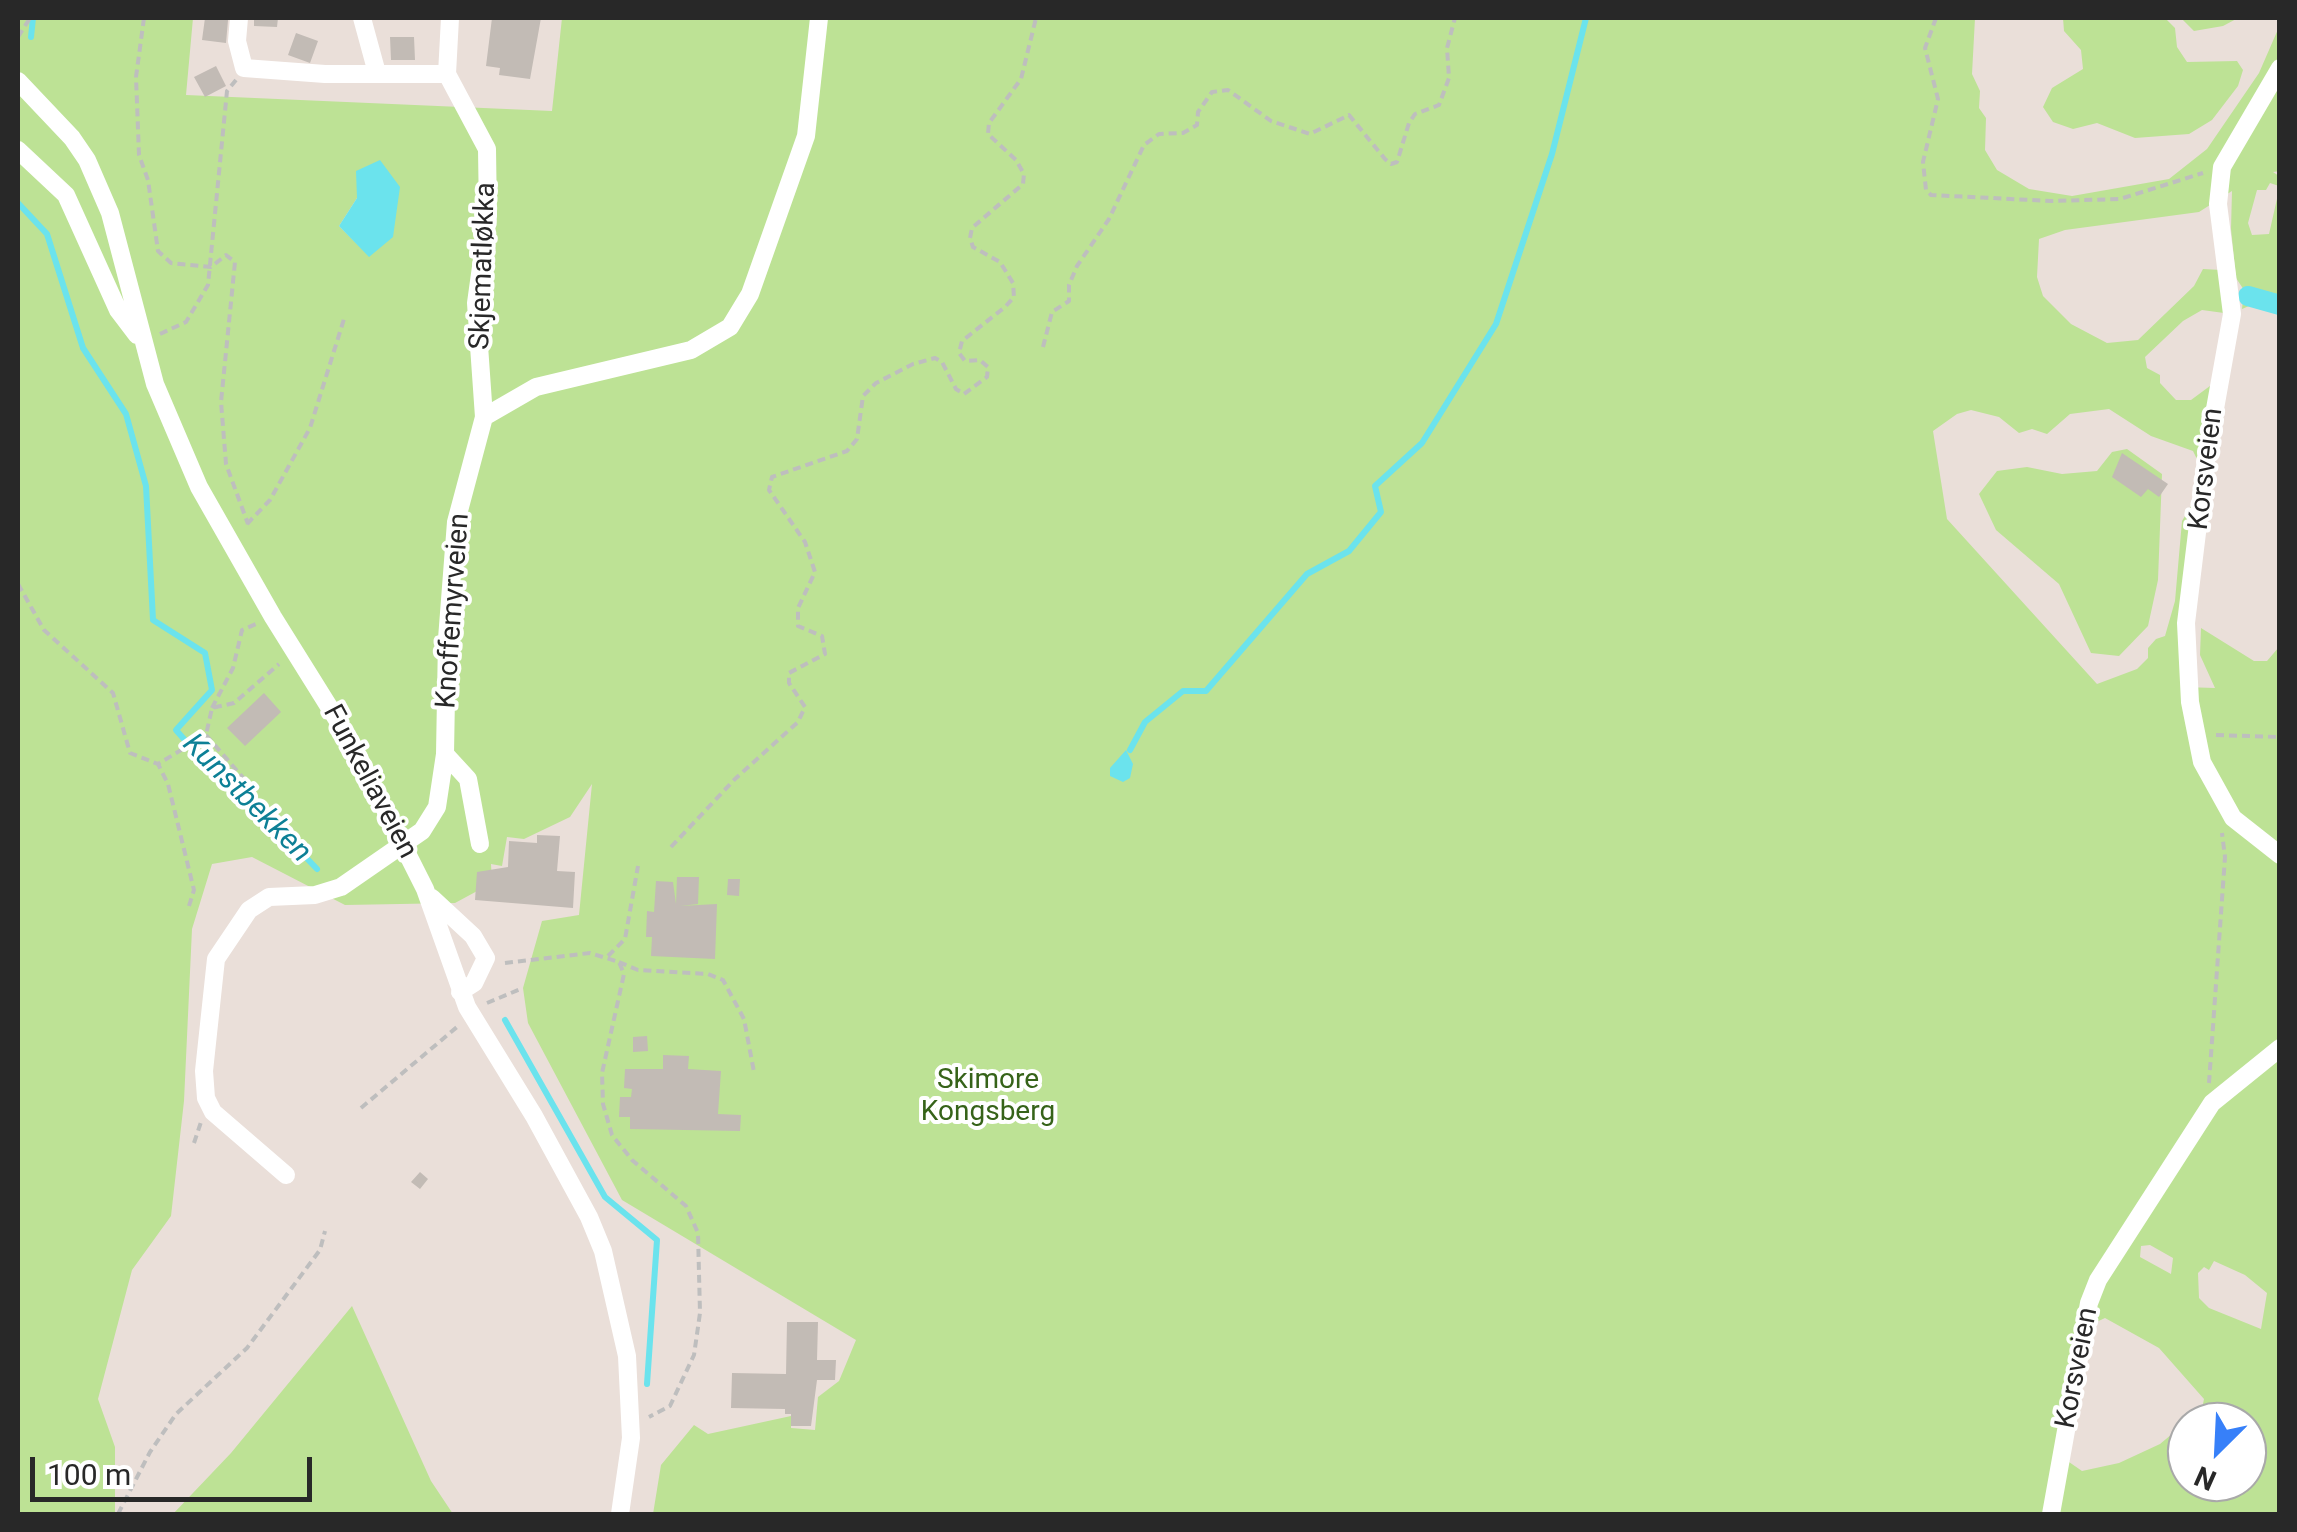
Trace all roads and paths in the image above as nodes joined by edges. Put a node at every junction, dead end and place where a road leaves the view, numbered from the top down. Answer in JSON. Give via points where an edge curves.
{"nodes":[{"id":1,"x":30,"y":18,"type":"edge"},
{"id":2,"x":144,"y":18,"type":"edge"},
{"id":3,"x":239,"y":18,"type":"edge"},
{"id":4,"x":362,"y":18,"type":"edge"},
{"id":5,"x":450,"y":18,"type":"edge"},
{"id":6,"x":819,"y":18,"type":"edge"},
{"id":7,"x":1036,"y":18,"type":"edge"},
{"id":8,"x":1455,"y":18,"type":"edge"},
{"id":9,"x":1936,"y":18,"type":"edge"},
{"id":10,"x":18,"y":38,"type":"edge"},
{"id":11,"x":244,"y":68,"type":"junction"},
{"id":12,"x":2280,"y":68,"type":"edge"},
{"id":13,"x":377,"y":73,"type":"junction"},
{"id":14,"x":447,"y":74,"type":"junction"},
{"id":15,"x":18,"y":81,"type":"edge"},
{"id":16,"x":18,"y":150,"type":"edge"},
{"id":17,"x":2222,"y":167,"type":"junction"},
{"id":18,"x":211,"y":267,"type":"junction"},
{"id":19,"x":344,"y":319,"type":"dead end"},
{"id":20,"x":142,"y":343,"type":"junction"},
{"id":21,"x":1043,"y":347,"type":"dead end"},
{"id":22,"x":484,"y":417,"type":"junction"},
{"id":23,"x":248,"y":524,"type":"junction"},
{"id":24,"x":227,"y":540,"type":"junction"},
{"id":25,"x":18,"y":584,"type":"edge"},
{"id":26,"x":273,"y":618,"type":"junction"},
{"id":27,"x":297,"y":655,"type":"junction"},
{"id":28,"x":212,"y":708,"type":"junction"},
{"id":29,"x":2196,"y":732,"type":"junction"},
{"id":30,"x":206,"y":735,"type":"junction"},
{"id":31,"x":2280,"y":738,"type":"edge"},
{"id":32,"x":446,"y":754,"type":"junction"},
{"id":33,"x":158,"y":764,"type":"junction"},
{"id":34,"x":252,"y":788,"type":"dead end"},
{"id":35,"x":2219,"y":799,"type":"junction"},
{"id":36,"x":404,"y":842,"type":"junction"},
{"id":37,"x":480,"y":844,"type":"dead end"},
{"id":38,"x":671,"y":847,"type":"dead end"},
{"id":39,"x":2280,"y":855,"type":"edge"},
{"id":40,"x":638,"y":866,"type":"dead end"},
{"id":41,"x":425,"y":889,"type":"junction"},
{"id":42,"x":189,"y":906,"type":"dead end"},
{"id":43,"x":608,"y":956,"type":"junction"},
{"id":44,"x":486,"y":958,"type":"junction"},
{"id":45,"x":618,"y":962,"type":"junction"},
{"id":46,"x":524,"y":988,"type":"dead end"},
{"id":47,"x":460,"y":992,"type":"junction"},
{"id":48,"x":472,"y":1016,"type":"junction"},
{"id":49,"x":2280,"y":1048,"type":"edge"},
{"id":50,"x":754,"y":1072,"type":"dead end"},
{"id":51,"x":2207,"y":1091,"type":"dead end"},
{"id":52,"x":361,"y":1108,"type":"dead end"},
{"id":53,"x":286,"y":1175,"type":"dead end"},
{"id":54,"x":325,"y":1231,"type":"dead end"},
{"id":55,"x":631,"y":1416,"type":"junction"},
{"id":56,"x":118,"y":1514,"type":"edge"},
{"id":57,"x":620,"y":1514,"type":"edge"},
{"id":58,"x":2051,"y":1514,"type":"edge"}],
"edges":[{"from":1,"to":10,"type":"path"},
{"from":2,"to":18,"type":"path","via":[[136,77],[139,155],[158,251],[171,262]]},
{"from":3,"to":11,"type":"street"},
{"from":4,"to":13,"type":"street"},
{"from":5,"to":14,"type":"street"},
{"from":6,"to":22,"type":"street","via":[[806,136],[750,294],[730,327],[690,350],[536,388]]},
{"from":7,"to":38,"type":"path","via":[[1021,79],[988,134],[1016,160],[1023,184],[972,228],[970,238],[1014,283],[1014,297],[962,341],[959,353],[980,360],[987,377],[964,394],[942,362],[914,364],[862,396],[857,439],[847,451],[772,478],[769,490],[805,542],[816,572],[798,608],[798,626],[822,636],[825,654],[790,673],[789,684],[806,707],[798,722]]},
{"from":8,"to":21,"type":"path","via":[[1439,105],[1408,123],[1397,162],[1385,158],[1349,114],[1310,134],[1271,121],[1228,90],[1212,92],[1197,125],[1144,144],[1077,266],[1069,301],[1052,312]]},
{"from":9,"to":17,"type":"path","via":[[1925,48],[1938,100],[1923,162],[1931,195],[2120,199]]},
{"from":11,"to":13,"type":"street"},
{"from":11,"to":18,"type":"path","via":[[227,92]]},
{"from":12,"to":17,"type":"street","name":"Korsveien"},
{"from":13,"to":14,"type":"street"},
{"from":14,"to":22,"type":"street","name":"Skjematløkka","via":[[487,148],[488,216],[476,303]]},
{"from":15,"to":20,"type":"street","name":"Funkeliaveien","via":[[72,138],[94,174]]},
{"from":16,"to":20,"type":"street","via":[[66,195],[118,310]]},
{"from":17,"to":29,"type":"street","name":"Korsveien","via":[[2218,204],[2232,314],[2186,623]]},
{"from":18,"to":20,"type":"path","via":[[186,322]]},
{"from":18,"to":23,"type":"path","via":[[226,255],[235,262],[221,402],[226,464]]},
{"from":19,"to":23,"type":"path","via":[[310,428],[270,500]]},
{"from":20,"to":24,"type":"street","name":"Funkeliaveien","via":[[175,436]]},
{"from":22,"to":32,"type":"street","name":"Knoffemyrveien","via":[[456,522]]},
{"from":23,"to":24,"type":"path"},
{"from":24,"to":26,"type":"street","name":"Funkeliaveien"},
{"from":25,"to":33,"type":"path","via":[[44,630],[113,693],[130,753]]},
{"from":26,"to":27,"type":"street","name":"Funkeliaveien"},
{"from":26,"to":28,"type":"path","via":[[242,630],[233,668]]},
{"from":27,"to":28,"type":"path","via":[[234,703]]},
{"from":27,"to":36,"type":"street","name":"Funkeliaveien"},
{"from":28,"to":30,"type":"path"},
{"from":29,"to":31,"type":"path"},
{"from":29,"to":35,"type":"street","name":"Korsveien"},
{"from":30,"to":33,"type":"path"},
{"from":30,"to":34,"type":"path"},
{"from":32,"to":36,"type":"street","name":"Knoffemyrveien","via":[[434,816]]},
{"from":32,"to":37,"type":"street","via":[[468,779]]},
{"from":33,"to":42,"type":"path","via":[[194,890]]},
{"from":35,"to":39,"type":"street","name":"Korsveien"},
{"from":35,"to":51,"type":"path","via":[[2225,857]]},
{"from":36,"to":41,"type":"street","name":"Funkeliaveien"},
{"from":36,"to":53,"type":"street","name":"Knoffemyrveien","via":[[341,887],[269,897],[249,910],[216,959],[206,1098],[213,1112]]},
{"from":40,"to":43,"type":"path","via":[[625,938]]},
{"from":41,"to":44,"type":"street"},
{"from":41,"to":47,"type":"street","name":"Funkeliaveien"},
{"from":43,"to":44,"type":"path","via":[[506,963]]},
{"from":43,"to":45,"type":"path"},
{"from":44,"to":47,"type":"street","via":[[474,983]]},
{"from":45,"to":50,"type":"path","via":[[723,980],[744,1019]]},
{"from":45,"to":55,"type":"path","via":[[624,974],[602,1073],[602,1104],[612,1134],[632,1160],[686,1206],[698,1232],[700,1270],[694,1354],[679,1391],[664,1412]]},
{"from":46,"to":48,"type":"path","via":[[489,1001]]},
{"from":47,"to":48,"type":"street","name":"Funkeliaveien"},
{"from":48,"to":52,"type":"path"},
{"from":48,"to":55,"type":"street","name":"Funkeliaveien","via":[[534,1116],[603,1252],[621,1319]]},
{"from":49,"to":58,"type":"street","name":"Korsveien","via":[[2212,1103],[2098,1280]]},
{"from":54,"to":56,"type":"path","via":[[320,1250],[248,1348],[176,1414]]},
{"from":55,"to":57,"type":"street","name":"Funkeliaveien"}]}
